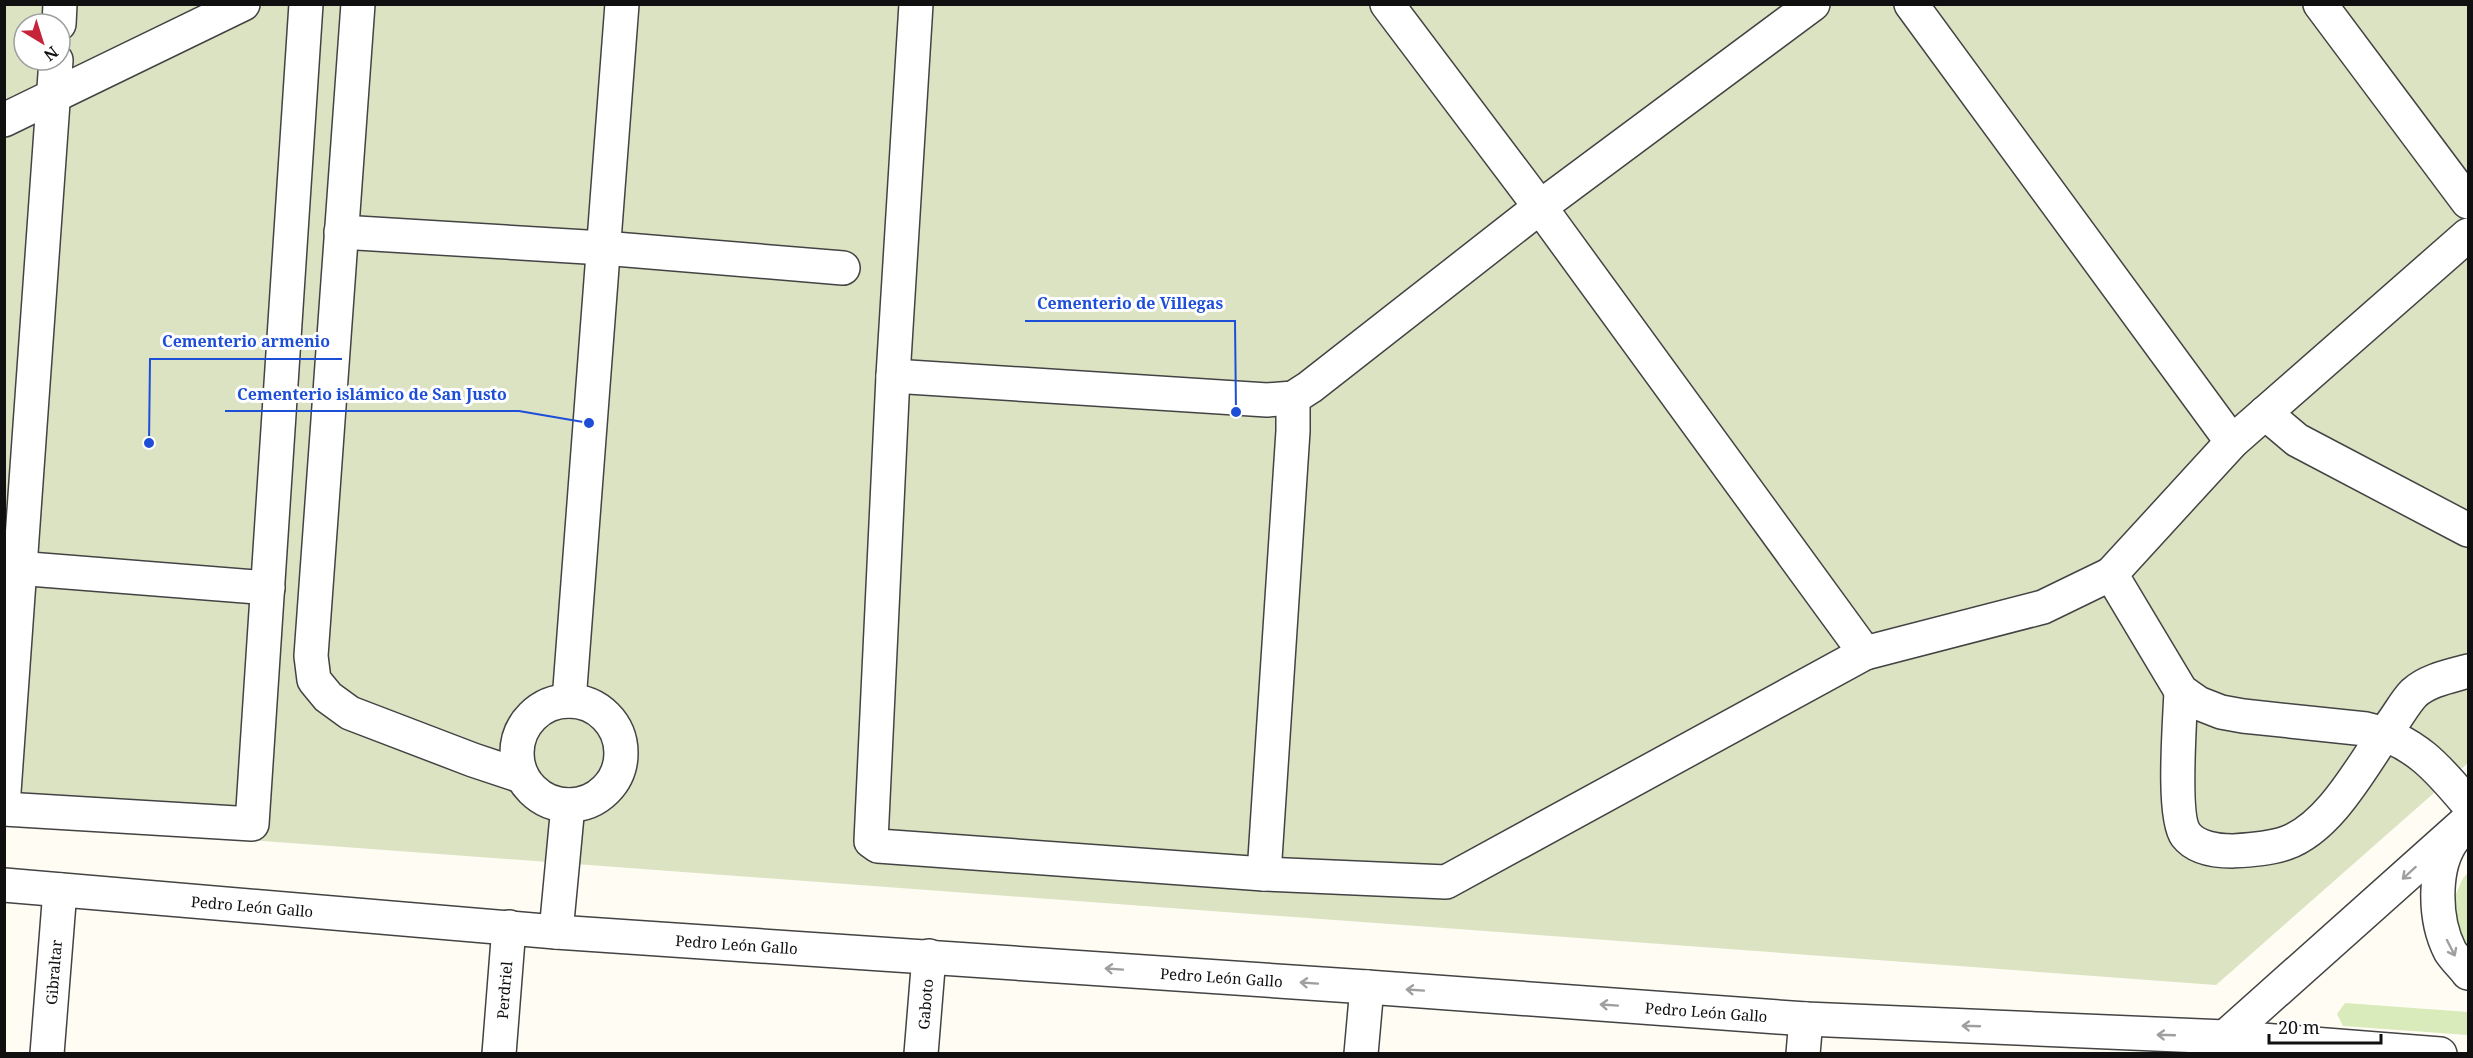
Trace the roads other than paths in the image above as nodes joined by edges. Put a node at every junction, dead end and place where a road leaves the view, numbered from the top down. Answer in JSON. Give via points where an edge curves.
{"nodes":[{"id":1,"x":243,"y":4,"type":"edge"},
{"id":2,"x":306,"y":4,"type":"edge"},
{"id":3,"x":358,"y":4,"type":"edge"},
{"id":4,"x":622,"y":4,"type":"edge"},
{"id":5,"x":916,"y":4,"type":"edge"},
{"id":6,"x":1387,"y":4,"type":"edge"},
{"id":7,"x":1813,"y":4,"type":"edge"},
{"id":8,"x":1911,"y":4,"type":"edge"},
{"id":9,"x":2320,"y":4,"type":"edge"},
{"id":10,"x":55,"y":72,"type":"edge"},
{"id":11,"x":54,"y":97,"type":"junction"},
{"id":12,"x":4,"y":120,"type":"edge"},
{"id":13,"x":2469,"y":202,"type":"edge"},
{"id":14,"x":1540,"y":207,"type":"junction"},
{"id":15,"x":340,"y":232,"type":"junction"},
{"id":16,"x":2469,"y":235,"type":"edge"},
{"id":17,"x":603,"y":248,"type":"junction"},
{"id":18,"x":843,"y":268,"type":"dead end"},
{"id":19,"x":893,"y":376,"type":"junction"},
{"id":20,"x":1293,"y":398,"type":"junction"},
{"id":21,"x":2265,"y":413,"type":"junction"},
{"id":22,"x":2232,"y":442,"type":"junction"},
{"id":23,"x":2469,"y":530,"type":"edge"},
{"id":24,"x":12,"y":568,"type":"edge"},
{"id":25,"x":2111,"y":574,"type":"junction"},
{"id":26,"x":268,"y":588,"type":"junction"},
{"id":27,"x":1865,"y":653,"type":"junction"},
{"id":28,"x":2469,"y":671,"type":"edge"},
{"id":29,"x":2181,"y":691,"type":"junction"},
{"id":30,"x":569,"y":701,"type":"junction"},
{"id":31,"x":2385,"y":733,"type":"junction"},
{"id":32,"x":522,"y":776,"type":"junction"},
{"id":33,"x":4,"y":792,"type":"edge"},
{"id":34,"x":2469,"y":804,"type":"edge"},
{"id":35,"x":568,"y":805,"type":"junction"},
{"id":36,"x":4,"y":809,"type":"edge"},
{"id":37,"x":2469,"y":821,"type":"edge"},
{"id":38,"x":1264,"y":874,"type":"junction"},
{"id":39,"x":4,"y":885,"type":"edge"},
{"id":40,"x":60,"y":890,"type":"junction"},
{"id":41,"x":509,"y":927,"type":"junction"},
{"id":42,"x":556,"y":932,"type":"junction"},
{"id":43,"x":929,"y":956,"type":"junction"},
{"id":44,"x":2469,"y":973,"type":"edge"},
{"id":45,"x":1367,"y":987,"type":"junction"},
{"id":46,"x":1806,"y":1019,"type":"junction"},
{"id":47,"x":2224,"y":1045,"type":"edge"},
{"id":48,"x":47,"y":1053,"type":"edge"},
{"id":49,"x":499,"y":1053,"type":"edge"},
{"id":50,"x":921,"y":1053,"type":"edge"},
{"id":51,"x":1361,"y":1053,"type":"edge"},
{"id":52,"x":1803,"y":1053,"type":"edge"},
{"id":53,"x":2440,"y":1053,"type":"edge"}],
"edges":[{"from":1,"to":11,"type":"street"},
{"from":2,"to":26,"type":"street"},
{"from":3,"to":15,"type":"street"},
{"from":4,"to":17,"type":"street"},
{"from":5,"to":19,"type":"street"},
{"from":6,"to":14,"type":"street"},
{"from":7,"to":14,"type":"street"},
{"from":8,"to":22,"type":"street"},
{"from":9,"to":13,"type":"street"},
{"from":10,"to":11,"type":"street"},
{"from":11,"to":12,"type":"street"},
{"from":11,"to":24,"type":"street"},
{"from":14,"to":20,"type":"street"},
{"from":14,"to":27,"type":"street"},
{"from":15,"to":17,"type":"street"},
{"from":15,"to":32,"type":"street","via":[[311,656],[314,680],[328,698],[351,714]]},
{"from":16,"to":21,"type":"street"},
{"from":17,"to":18,"type":"street"},
{"from":17,"to":30,"type":"street"},
{"from":19,"to":20,"type":"street","via":[[1267,400]]},
{"from":19,"to":38,"type":"street","via":[[872,841],[878,846]]},
{"from":20,"to":38,"type":"street"},
{"from":21,"to":22,"type":"street"},
{"from":21,"to":23,"type":"street","via":[[2297,440]]},
{"from":22,"to":25,"type":"street"},
{"from":24,"to":26,"type":"street"},
{"from":24,"to":33,"type":"street"},
{"from":25,"to":27,"type":"street","via":[[2043,607]]},
{"from":25,"to":29,"type":"street"},
{"from":26,"to":36,"type":"street","via":[[252,824]]},
{"from":27,"to":38,"type":"street","via":[[1446,882]]},
{"from":28,"to":31,"type":"street","via":[[2431,683],[2415,693]]},
{"from":29,"to":31,"type":"street","via":[[2221,712]]},
{"from":29,"to":31,"type":"street","via":[[2179,814],[2185,834],[2197,844],[2219,851],[2253,850],[2286,843],[2308,832],[2338,800]]},
{"from":30,"to":32,"type":"street","via":[[537,712],[525,726],[518,741],[517,759]]},
{"from":30,"to":35,"type":"street","via":[[599,711],[611,722],[621,753],[611,784],[592,799]]},
{"from":31,"to":34,"type":"street","via":[[2415,748]]},
{"from":32,"to":35,"type":"street","via":[[541,798]]},
{"from":35,"to":42,"type":"street"},
{"from":37,"to":44,"type":"street","one_way":true,"via":[[2452,842],[2438,878],[2438,916],[2451,951]]},
{"from":37,"to":47,"type":"street","one_way":true},
{"from":39,"to":40,"type":"street","name":"Pedro León Gallo"},
{"from":40,"to":41,"type":"street","name":"Pedro León Gallo"},
{"from":40,"to":48,"type":"street","name":"Gibraltar"},
{"from":41,"to":42,"type":"street","name":"Pedro León Gallo"},
{"from":41,"to":49,"type":"street","name":"Perdriel"},
{"from":42,"to":43,"type":"street","name":"Pedro León Gallo"},
{"from":45,"to":43,"type":"street","name":"Pedro León Gallo","one_way":true},
{"from":43,"to":50,"type":"street","name":"Gaboto"},
{"from":46,"to":45,"type":"street","name":"Pedro León Gallo","one_way":true},
{"from":45,"to":51,"type":"street"},
{"from":47,"to":46,"type":"street","name":"Pedro León Gallo","one_way":true},
{"from":46,"to":52,"type":"street"},
{"from":47,"to":53,"type":"street","name":"Pedro León Gallo"}]}
